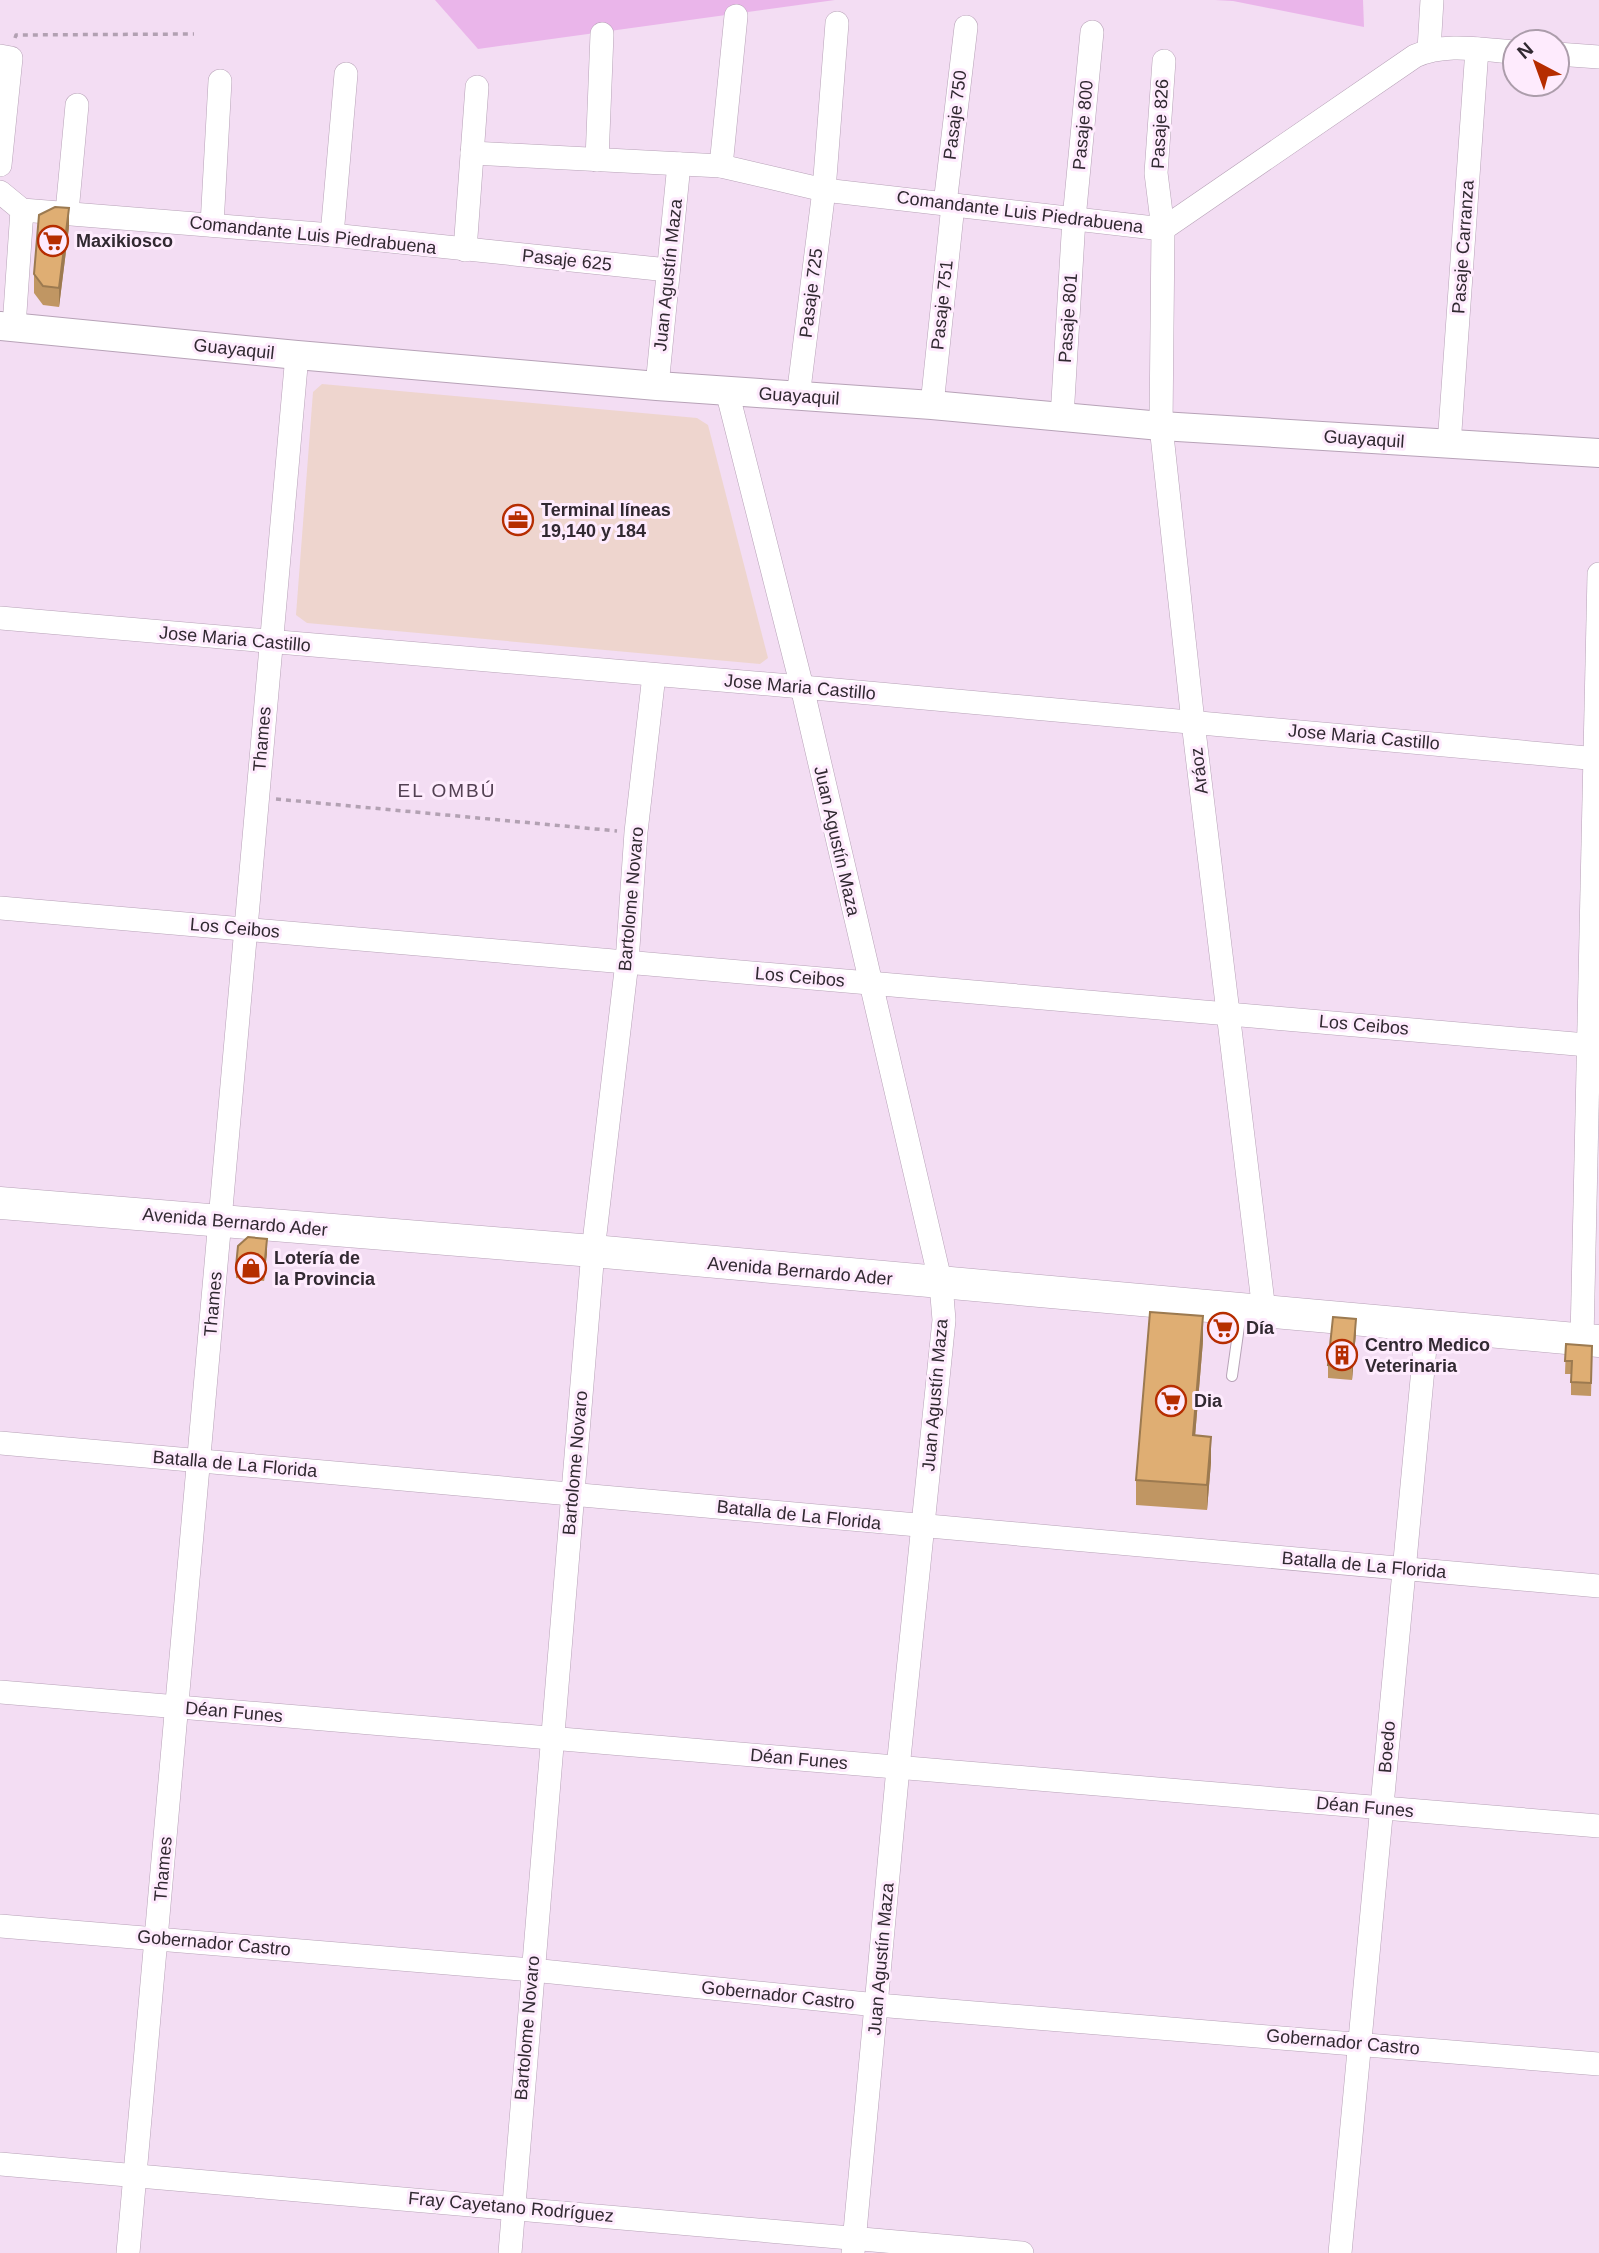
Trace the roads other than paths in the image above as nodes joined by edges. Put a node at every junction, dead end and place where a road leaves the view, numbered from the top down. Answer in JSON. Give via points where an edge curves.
{"nodes":[{"id":1,"x":1432,"y":0,"type":"edge"},
{"id":2,"x":736,"y":16,"type":"dead end"},
{"id":3,"x":837,"y":23,"type":"dead end"},
{"id":4,"x":966,"y":27,"type":"dead end"},
{"id":5,"x":1092,"y":32,"type":"dead end"},
{"id":6,"x":602,"y":34,"type":"dead end"},
{"id":7,"x":1477,"y":49,"type":"junction"},
{"id":8,"x":1429,"y":50,"type":"junction"},
{"id":9,"x":1501,"y":51,"type":"edge"},
{"id":10,"x":1571,"y":55,"type":"edge"},
{"id":11,"x":6,"y":57,"type":"edge"},
{"id":12,"x":1599,"y":57,"type":"edge"},
{"id":13,"x":1164,"y":61,"type":"dead end"},
{"id":14,"x":346,"y":74,"type":"dead end"},
{"id":15,"x":220,"y":81,"type":"dead end"},
{"id":16,"x":477,"y":87,"type":"dead end"},
{"id":17,"x":77,"y":105,"type":"dead end"},
{"id":18,"x":472,"y":153,"type":"junction"},
{"id":19,"x":597,"y":160,"type":"junction"},
{"id":20,"x":679,"y":164,"type":"junction"},
{"id":21,"x":0,"y":165,"type":"edge"},
{"id":22,"x":721,"y":166,"type":"junction"},
{"id":23,"x":824,"y":190,"type":"junction"},
{"id":24,"x":0,"y":192,"type":"edge"},
{"id":25,"x":949,"y":204,"type":"junction"},
{"id":26,"x":22,"y":210,"type":"junction"},
{"id":27,"x":67,"y":212,"type":"junction"},
{"id":28,"x":1074,"y":219,"type":"junction"},
{"id":29,"x":212,"y":225,"type":"junction"},
{"id":30,"x":1163,"y":229,"type":"junction"},
{"id":31,"x":332,"y":235,"type":"junction"},
{"id":32,"x":465,"y":250,"type":"junction"},
{"id":33,"x":668,"y":270,"type":"junction"},
{"id":34,"x":7,"y":327,"type":"edge"},
{"id":35,"x":297,"y":355,"type":"junction"},
{"id":36,"x":657,"y":386,"type":"junction"},
{"id":37,"x":727,"y":391,"type":"junction"},
{"id":38,"x":798,"y":397,"type":"junction"},
{"id":39,"x":932,"y":405,"type":"junction"},
{"id":40,"x":1062,"y":417,"type":"junction"},
{"id":41,"x":1161,"y":426,"type":"junction"},
{"id":42,"x":1449,"y":445,"type":"junction"},
{"id":43,"x":1599,"y":453,"type":"edge"},
{"id":44,"x":1599,"y":574,"type":"edge"},
{"id":45,"x":0,"y":618,"type":"edge"},
{"id":46,"x":270,"y":642,"type":"junction"},
{"id":47,"x":654,"y":675,"type":"junction"},
{"id":48,"x":802,"y":687,"type":"junction"},
{"id":49,"x":1193,"y":722,"type":"junction"},
{"id":50,"x":1597,"y":759,"type":"edge"},
{"id":51,"x":0,"y":908,"type":"edge"},
{"id":52,"x":245,"y":929,"type":"junction"},
{"id":53,"x":627,"y":962,"type":"junction"},
{"id":54,"x":869,"y":982,"type":"junction"},
{"id":55,"x":1228,"y":1013,"type":"junction"},
{"id":56,"x":1594,"y":1046,"type":"edge"},
{"id":57,"x":0,"y":1203,"type":"edge"},
{"id":58,"x":220,"y":1222,"type":"junction"},
{"id":59,"x":593,"y":1251,"type":"junction"},
{"id":60,"x":941,"y":1284,"type":"junction"},
{"id":61,"x":1253,"y":1311,"type":"junction"},
{"id":62,"x":1427,"y":1325,"type":"junction"},
{"id":63,"x":1591,"y":1340,"type":"edge"},
{"id":64,"x":1232,"y":1376,"type":"dead end"},
{"id":65,"x":0,"y":1444,"type":"edge"},
{"id":66,"x":199,"y":1461,"type":"junction"},
{"id":67,"x":572,"y":1493,"type":"junction"},
{"id":68,"x":922,"y":1527,"type":"junction"},
{"id":69,"x":1404,"y":1569,"type":"junction"},
{"id":70,"x":1599,"y":1586,"type":"edge"},
{"id":71,"x":0,"y":1692,"type":"edge"},
{"id":72,"x":177,"y":1707,"type":"junction"},
{"id":73,"x":551,"y":1739,"type":"junction"},
{"id":74,"x":898,"y":1768,"type":"junction"},
{"id":75,"x":1382,"y":1808,"type":"junction"},
{"id":76,"x":1599,"y":1826,"type":"edge"},
{"id":77,"x":0,"y":1926,"type":"edge"},
{"id":78,"x":157,"y":1939,"type":"junction"},
{"id":79,"x":532,"y":1970,"type":"junction"},
{"id":80,"x":877,"y":2005,"type":"junction"},
{"id":81,"x":1360,"y":2043,"type":"junction"},
{"id":82,"x":1599,"y":2064,"type":"edge"},
{"id":83,"x":0,"y":2164,"type":"edge"},
{"id":84,"x":136,"y":2176,"type":"junction"},
{"id":85,"x":512,"y":2207,"type":"junction"},
{"id":86,"x":854,"y":2246,"type":"edge"},
{"id":87,"x":128,"y":2253,"type":"edge"},
{"id":88,"x":510,"y":2253,"type":"edge"},
{"id":89,"x":1022,"y":2253,"type":"edge"},
{"id":90,"x":1340,"y":2253,"type":"edge"}],
"edges":[{"from":1,"to":8,"type":"street"},
{"from":2,"to":22,"type":"street"},
{"from":3,"to":23,"type":"street","name":"Pasaje 725"},
{"from":4,"to":25,"type":"street","name":"Pasaje 750"},
{"from":5,"to":28,"type":"street","name":"Pasaje 800"},
{"from":6,"to":19,"type":"street"},
{"from":7,"to":8,"type":"street","name":"Comandante Luis Piedrabuena"},
{"from":7,"to":9,"type":"street","name":"Comandante Luis Piedrabuena"},
{"from":7,"to":42,"type":"street","name":"Pasaje Carranza"},
{"from":8,"to":30,"type":"street","name":"Comandante Luis Piedrabuena"},
{"from":10,"to":12,"type":"street"},
{"from":11,"to":21,"type":"street"},
{"from":13,"to":30,"type":"street","name":"Pasaje 826","via":[[1156,173]]},
{"from":14,"to":31,"type":"street"},
{"from":15,"to":29,"type":"street"},
{"from":16,"to":18,"type":"street"},
{"from":17,"to":27,"type":"street"},
{"from":18,"to":19,"type":"street","name":"Comandante Luis Piedrabuena"},
{"from":18,"to":32,"type":"street"},
{"from":19,"to":20,"type":"street","name":"Comandante Luis Piedrabuena"},
{"from":20,"to":22,"type":"street","name":"Comandante Luis Piedrabuena"},
{"from":20,"to":33,"type":"street","name":"Juan Agustín Maza"},
{"from":22,"to":23,"type":"street","name":"Comandante Luis Piedrabuena"},
{"from":23,"to":25,"type":"street","name":"Comandante Luis Piedrabuena"},
{"from":23,"to":38,"type":"street","name":"Pasaje 725"},
{"from":24,"to":26,"type":"street"},
{"from":25,"to":28,"type":"street","name":"Comandante Luis Piedrabuena"},
{"from":25,"to":39,"type":"street","name":"Pasaje 751"},
{"from":26,"to":27,"type":"street","name":"Comandante Luis Piedrabuena"},
{"from":26,"to":34,"type":"street"},
{"from":27,"to":29,"type":"street","name":"Comandante Luis Piedrabuena"},
{"from":28,"to":30,"type":"street","name":"Comandante Luis Piedrabuena"},
{"from":28,"to":40,"type":"street","name":"Pasaje 801"},
{"from":29,"to":31,"type":"street","name":"Comandante Luis Piedrabuena"},
{"from":30,"to":41,"type":"street","name":"Aráoz"},
{"from":31,"to":32,"type":"street","name":"Comandante Luis Piedrabuena"},
{"from":32,"to":33,"type":"street","name":"Pasaje 625"},
{"from":33,"to":36,"type":"street","name":"Juan Agustín Maza"},
{"from":34,"to":35,"type":"street","name":"Guayaquil"},
{"from":35,"to":36,"type":"street","name":"Guayaquil"},
{"from":35,"to":46,"type":"street","name":"Thames"},
{"from":36,"to":37,"type":"street","name":"Guayaquil"},
{"from":37,"to":38,"type":"street","name":"Guayaquil"},
{"from":37,"to":48,"type":"street","name":"Juan Agustín Maza"},
{"from":38,"to":39,"type":"street","name":"Guayaquil"},
{"from":39,"to":40,"type":"street","name":"Guayaquil"},
{"from":40,"to":41,"type":"street","name":"Guayaquil"},
{"from":41,"to":42,"type":"street","name":"Guayaquil"},
{"from":41,"to":49,"type":"street","name":"Aráoz"},
{"from":42,"to":43,"type":"street","name":"Guayaquil"},
{"from":44,"to":50,"type":"street"},
{"from":45,"to":46,"type":"street","name":"Jose Maria Castillo"},
{"from":46,"to":47,"type":"street","name":"Jose Maria Castillo"},
{"from":46,"to":52,"type":"street","name":"Thames"},
{"from":47,"to":48,"type":"street","name":"Jose Maria Castillo"},
{"from":47,"to":53,"type":"street","name":"Bartolome Novaro"},
{"from":48,"to":49,"type":"street","name":"Jose Maria Castillo"},
{"from":48,"to":54,"type":"street","name":"Juan Agustín Maza"},
{"from":49,"to":50,"type":"street","name":"Jose Maria Castillo"},
{"from":49,"to":55,"type":"street","name":"Aráoz"},
{"from":50,"to":56,"type":"street"},
{"from":51,"to":52,"type":"street","name":"Los Ceibos"},
{"from":52,"to":53,"type":"street","name":"Los Ceibos"},
{"from":52,"to":58,"type":"street","name":"Thames"},
{"from":53,"to":54,"type":"street","name":"Los Ceibos"},
{"from":53,"to":59,"type":"street","name":"Bartolome Novaro"},
{"from":54,"to":55,"type":"street","name":"Los Ceibos"},
{"from":54,"to":60,"type":"street","name":"Juan Agustín Maza"},
{"from":55,"to":56,"type":"street","name":"Los Ceibos"},
{"from":55,"to":61,"type":"street","name":"Aráoz"},
{"from":56,"to":63,"type":"street"},
{"from":57,"to":58,"type":"main road","name":"Avenida Bernardo Ader"},
{"from":58,"to":59,"type":"main road","name":"Avenida Bernardo Ader"},
{"from":58,"to":66,"type":"street","name":"Thames"},
{"from":59,"to":60,"type":"main road","name":"Avenida Bernardo Ader"},
{"from":59,"to":67,"type":"street","name":"Bartolome Novaro"},
{"from":60,"to":61,"type":"main road","name":"Avenida Bernardo Ader"},
{"from":60,"to":68,"type":"street","name":"Juan Agustín Maza","via":[[943,1320]]},
{"from":61,"to":62,"type":"main road","name":"Avenida Bernardo Ader"},
{"from":61,"to":64,"type":"lane"},
{"from":62,"to":63,"type":"main road","name":"Avenida Bernardo Ader"},
{"from":62,"to":69,"type":"street","name":"Boedo"},
{"from":65,"to":66,"type":"street","name":"Batalla de La Florida"},
{"from":66,"to":67,"type":"street","name":"Batalla de La Florida"},
{"from":66,"to":72,"type":"street","name":"Thames"},
{"from":67,"to":68,"type":"street","name":"Batalla de La Florida"},
{"from":67,"to":73,"type":"street","name":"Bartolome Novaro"},
{"from":68,"to":69,"type":"street","name":"Batalla de La Florida"},
{"from":68,"to":74,"type":"street","name":"Juan Agustín Maza"},
{"from":69,"to":70,"type":"street","name":"Batalla de La Florida"},
{"from":69,"to":75,"type":"street","name":"Boedo"},
{"from":71,"to":72,"type":"street","name":"Déan Funes"},
{"from":72,"to":73,"type":"street","name":"Déan Funes"},
{"from":72,"to":78,"type":"street","name":"Thames"},
{"from":73,"to":74,"type":"street","name":"Déan Funes"},
{"from":73,"to":79,"type":"street","name":"Bartolome Novaro"},
{"from":74,"to":75,"type":"street","name":"Déan Funes"},
{"from":74,"to":80,"type":"street","name":"Juan Agustín Maza"},
{"from":75,"to":76,"type":"street","name":"Déan Funes"},
{"from":75,"to":81,"type":"street","name":"Boedo"},
{"from":77,"to":78,"type":"street","name":"Gobernador Castro"},
{"from":78,"to":79,"type":"street","name":"Gobernador Castro"},
{"from":78,"to":84,"type":"street","name":"Thames"},
{"from":79,"to":80,"type":"street","name":"Gobernador Castro"},
{"from":79,"to":85,"type":"street","name":"Bartolome Novaro"},
{"from":80,"to":81,"type":"street","name":"Gobernador Castro"},
{"from":80,"to":86,"type":"street","name":"Juan Agustín Maza"},
{"from":81,"to":82,"type":"street","name":"Gobernador Castro"},
{"from":81,"to":90,"type":"street","name":"Boedo"},
{"from":83,"to":84,"type":"street","name":"Fray Cayetano Rodríguez"},
{"from":84,"to":85,"type":"street","name":"Fray Cayetano Rodríguez"},
{"from":84,"to":87,"type":"street","name":"Thames"},
{"from":85,"to":86,"type":"street","name":"Fray Cayetano Rodríguez"},
{"from":85,"to":88,"type":"street","name":"Bartolome Novaro"},
{"from":86,"to":89,"type":"street","name":"Fray Cayetano Rodríguez"}]}
